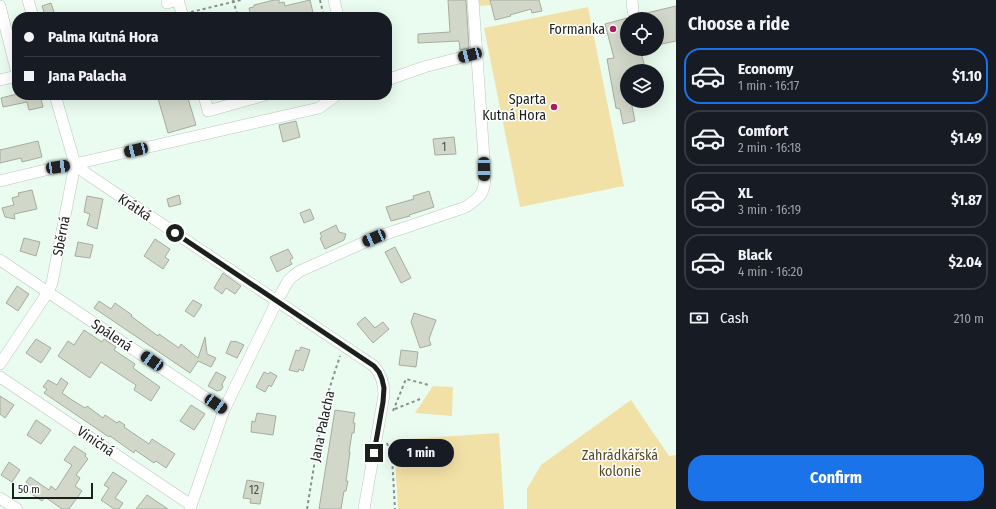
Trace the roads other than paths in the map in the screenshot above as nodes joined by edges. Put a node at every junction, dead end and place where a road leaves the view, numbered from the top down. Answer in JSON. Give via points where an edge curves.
{"nodes":[{"id":1,"x":28,"y":0,"type":"edge"},
{"id":2,"x":334,"y":0,"type":"edge"},
{"id":3,"x":473,"y":0,"type":"edge"},
{"id":4,"x":632,"y":0,"type":"edge"},
{"id":5,"x":175,"y":1,"type":"edge"},
{"id":6,"x":0,"y":6,"type":"edge"},
{"id":7,"x":32,"y":12,"type":"edge"},
{"id":8,"x":180,"y":12,"type":"edge"},
{"id":9,"x":337,"y":12,"type":"edge"},
{"id":10,"x":633,"y":12,"type":"dead end"},
{"id":11,"x":478,"y":52,"type":"junction"},
{"id":12,"x":12,"y":55,"type":"edge"},
{"id":13,"x":12,"y":76,"type":"edge"},
{"id":14,"x":392,"y":78,"type":"edge"},
{"id":15,"x":0,"y":80,"type":"edge"},
{"id":16,"x":56,"y":100,"type":"edge"},
{"id":17,"x":205,"y":100,"type":"edge"},
{"id":18,"x":247,"y":100,"type":"edge"},
{"id":19,"x":330,"y":100,"type":"edge"},
{"id":20,"x":75,"y":164,"type":"junction"},
{"id":21,"x":0,"y":181,"type":"edge"},
{"id":22,"x":0,"y":260,"type":"edge"},
{"id":23,"x":48,"y":292,"type":"junction"},
{"id":24,"x":277,"y":301,"type":"junction"},
{"id":25,"x":0,"y":364,"type":"edge"},
{"id":26,"x":0,"y":377,"type":"edge"},
{"id":27,"x":224,"y":410,"type":"junction"},
{"id":28,"x":0,"y":498,"type":"edge"},
{"id":29,"x":191,"y":507,"type":"edge"},
{"id":30,"x":17,"y":509,"type":"edge"},
{"id":31,"x":364,"y":509,"type":"edge"}],
"edges":[{"from":1,"to":7,"type":"street"},
{"from":2,"to":9,"type":"street"},
{"from":3,"to":11,"type":"street"},
{"from":4,"to":10,"type":"street"},
{"from":5,"to":8,"type":"street"},
{"from":6,"to":12,"type":"street"},
{"from":11,"to":14,"type":"street"},
{"from":11,"to":24,"type":"street","via":[[484,179],[483,188],[476,200],[466,207],[374,238],[300,271],[288,281]]},
{"from":13,"to":15,"type":"street"},
{"from":16,"to":20,"type":"street","name":"Sběrná"},
{"from":17,"to":18,"type":"street","via":[[208,111]]},
{"from":19,"to":20,"type":"street","via":[[319,108]]},
{"from":20,"to":21,"type":"street"},
{"from":20,"to":23,"type":"street","name":"Sběrná","via":[[52,283]]},
{"from":20,"to":24,"type":"street","name":"Krátká","via":[[93,179]]},
{"from":22,"to":23,"type":"street","name":"Spálená"},
{"from":23,"to":25,"type":"street","name":"Sběrná"},
{"from":23,"to":27,"type":"street","name":"Spálená"},
{"from":24,"to":27,"type":"street"},
{"from":24,"to":31,"type":"street","via":[[374,366],[382,379],[383,402]]},
{"from":26,"to":29,"type":"street","name":"Viničná"},
{"from":27,"to":29,"type":"street"},
{"from":28,"to":30,"type":"street"}]}
